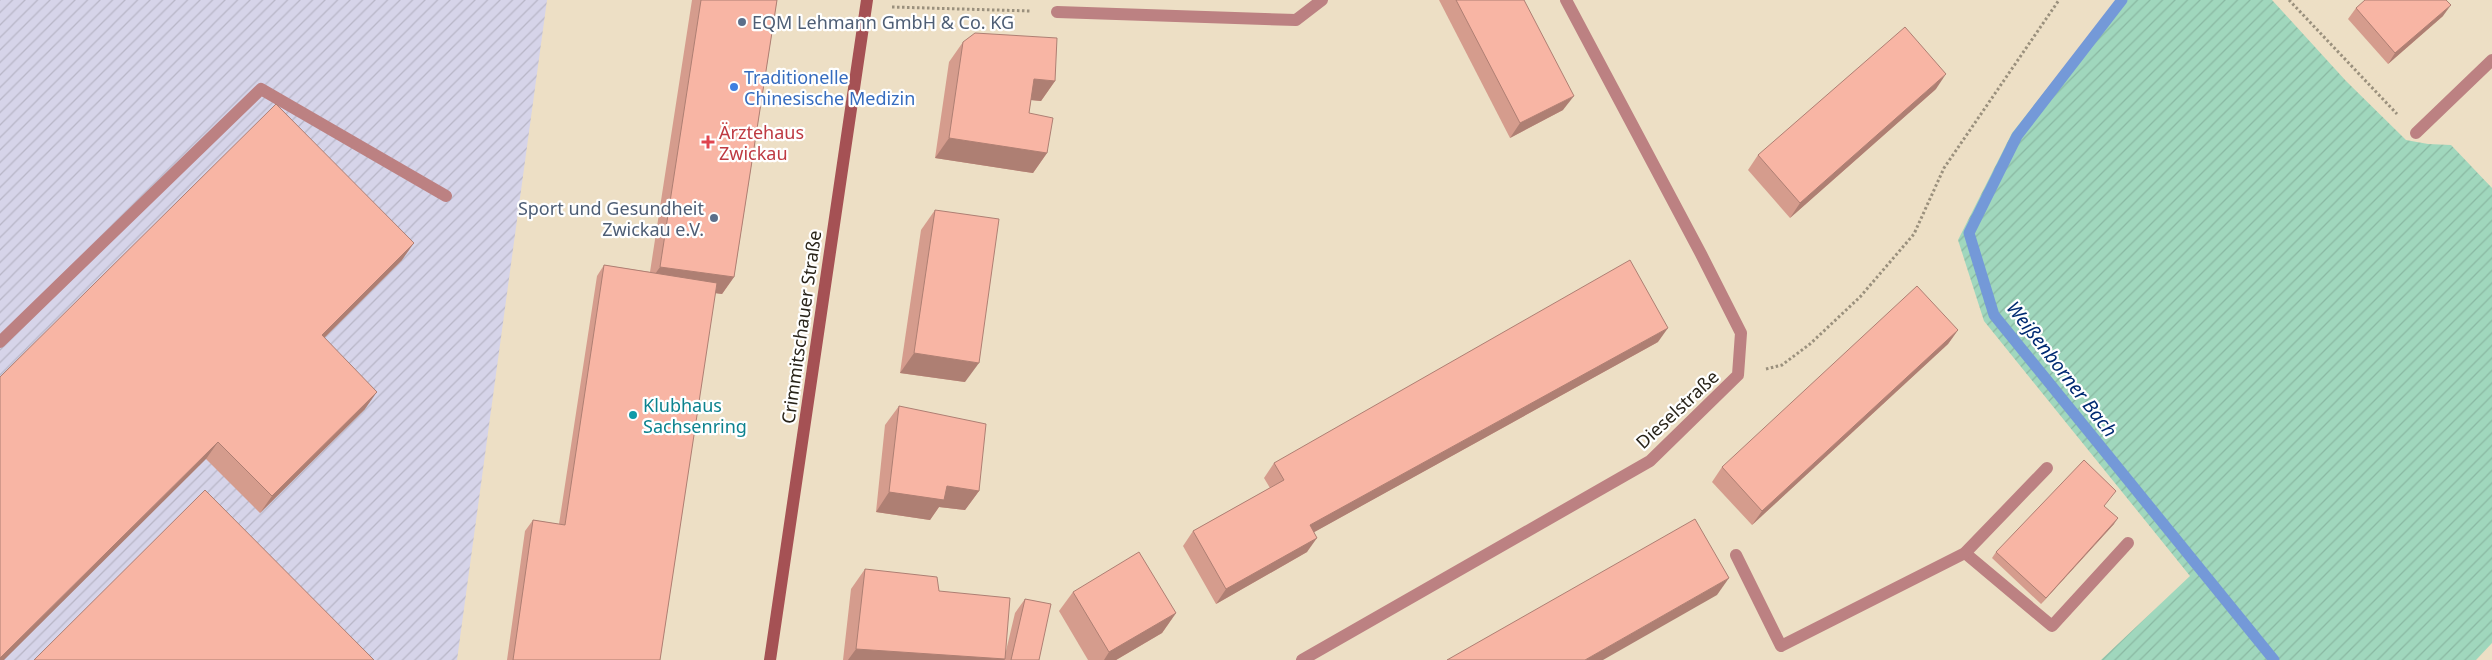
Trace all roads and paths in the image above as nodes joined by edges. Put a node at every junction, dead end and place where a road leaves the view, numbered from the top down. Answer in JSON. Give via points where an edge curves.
{"nodes":[{"id":1,"x":1322,"y":0,"type":"edge"},
{"id":2,"x":1566,"y":0,"type":"edge"},
{"id":3,"x":2059,"y":0,"type":"edge"},
{"id":4,"x":2289,"y":0,"type":"edge"},
{"id":5,"x":866,"y":3,"type":"edge"},
{"id":6,"x":1057,"y":12,"type":"joint"},
{"id":7,"x":2492,"y":60,"type":"edge"},
{"id":8,"x":2416,"y":133,"type":"joint"},
{"id":9,"x":446,"y":196,"type":"dead end"},
{"id":10,"x":0,"y":342,"type":"edge"},
{"id":11,"x":1738,"y":375,"type":"junction"},
{"id":12,"x":2047,"y":468,"type":"dead end"},
{"id":13,"x":2128,"y":543,"type":"dead end"},
{"id":14,"x":1965,"y":553,"type":"junction"},
{"id":15,"x":1736,"y":556,"type":"dead end"},
{"id":16,"x":770,"y":660,"type":"edge"},
{"id":17,"x":1302,"y":660,"type":"edge"}],
"edges":[{"from":1,"to":6,"type":"street","via":[[1296,20]]},
{"from":2,"to":11,"type":"street","name":"Dieselstraße","via":[[1684,220],[1740,333]]},
{"from":3,"to":11,"type":"path","via":[[1944,168],[1914,234],[1860,297],[1810,344],[1782,365]]},
{"from":4,"to":8,"type":"path"},
{"from":5,"to":6,"type":"path"},
{"from":5,"to":16,"type":"main road","name":"Crimmitschauer Straße"},
{"from":7,"to":8,"type":"street"},
{"from":9,"to":10,"type":"street","via":[[261,89]]},
{"from":11,"to":17,"type":"street","name":"Dieselstraße","via":[[1650,462]]},
{"from":12,"to":14,"type":"street"},
{"from":13,"to":14,"type":"street","via":[[2052,626]]},
{"from":14,"to":15,"type":"street","via":[[1780,646]]}]}
